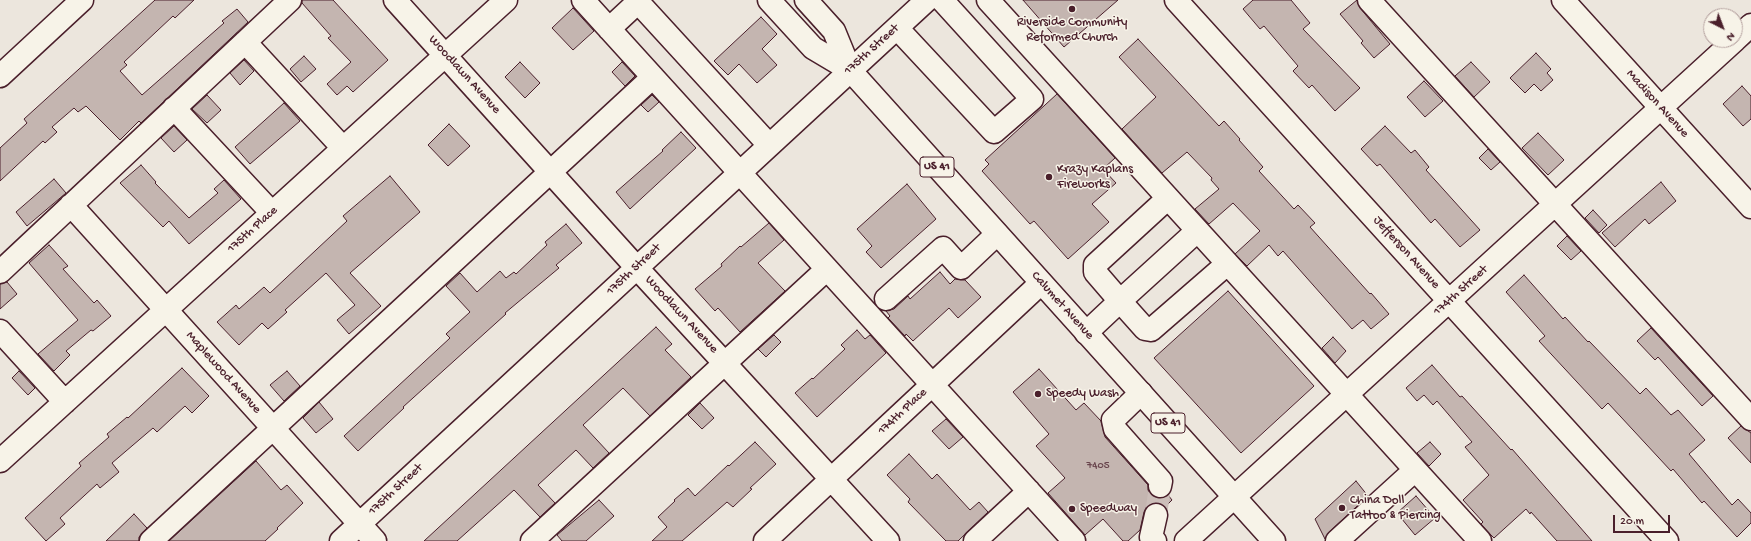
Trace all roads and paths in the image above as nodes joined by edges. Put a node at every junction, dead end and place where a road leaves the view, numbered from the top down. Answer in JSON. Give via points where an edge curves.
{"nodes":[{"id":1,"x":82,"y":0,"type":"edge"},
{"id":2,"x":290,"y":0,"type":"edge"},
{"id":3,"x":395,"y":0,"type":"edge"},
{"id":4,"x":506,"y":0,"type":"edge"},
{"id":5,"x":583,"y":0,"type":"edge"},
{"id":6,"x":769,"y":0,"type":"edge"},
{"id":7,"x":806,"y":0,"type":"edge"},
{"id":8,"x":942,"y":0,"type":"edge"},
{"id":9,"x":988,"y":0,"type":"edge"},
{"id":10,"x":1176,"y":0,"type":"edge"},
{"id":11,"x":1369,"y":0,"type":"edge"},
{"id":12,"x":1563,"y":0,"type":"edge"},
{"id":13,"x":637,"y":1,"type":"edge"},
{"id":14,"x":914,"y":4,"type":"edge"},
{"id":15,"x":1751,"y":25,"type":"edge"},
{"id":16,"x":897,"y":28,"type":"junction"},
{"id":17,"x":609,"y":29,"type":"junction"},
{"id":18,"x":1743,"y":32,"type":"edge"},
{"id":19,"x":245,"y":42,"type":"junction"},
{"id":20,"x":1726,"y":48,"type":"edge"},
{"id":21,"x":446,"y":55,"type":"junction"},
{"id":22,"x":850,"y":70,"type":"junction"},
{"id":23,"x":0,"y":76,"type":"edge"},
{"id":24,"x":653,"y":77,"type":"junction"},
{"id":25,"x":174,"y":108,"type":"junction"},
{"id":26,"x":1660,"y":108,"type":"junction"},
{"id":27,"x":769,"y":145,"type":"junction"},
{"id":28,"x":343,"y":148,"type":"junction"},
{"id":29,"x":551,"y":172,"type":"junction"},
{"id":30,"x":739,"y":173,"type":"junction"},
{"id":31,"x":1167,"y":198,"type":"junction"},
{"id":32,"x":71,"y":205,"type":"junction"},
{"id":33,"x":1555,"y":205,"type":"junction"},
{"id":34,"x":1751,"y":207,"type":"edge"},
{"id":35,"x":272,"y":213,"type":"junction"},
{"id":36,"x":1195,"y":233,"type":"junction"},
{"id":37,"x":997,"y":234,"type":"junction"},
{"id":38,"x":1227,"y":264,"type":"junction"},
{"id":39,"x":637,"y":268,"type":"junction"},
{"id":40,"x":827,"y":269,"type":"junction"},
{"id":41,"x":0,"y":272,"type":"edge"},
{"id":42,"x":1041,"y":283,"type":"junction"},
{"id":43,"x":886,"y":299,"type":"dead end"},
{"id":44,"x":1120,"y":301,"type":"junction"},
{"id":45,"x":1450,"y":301,"type":"junction"},
{"id":46,"x":166,"y":309,"type":"junction"},
{"id":47,"x":0,"y":331,"type":"edge"},
{"id":48,"x":1086,"y":333,"type":"junction"},
{"id":49,"x":725,"y":363,"type":"junction"},
{"id":50,"x":933,"y":384,"type":"junction"},
{"id":51,"x":1141,"y":393,"type":"junction"},
{"id":52,"x":1346,"y":395,"type":"junction"},
{"id":53,"x":65,"y":402,"type":"junction"},
{"id":54,"x":1751,"y":419,"type":"edge"},
{"id":55,"x":273,"y":429,"type":"junction"},
{"id":56,"x":0,"y":461,"type":"edge"},
{"id":57,"x":1415,"y":470,"type":"junction"},
{"id":58,"x":832,"y":479,"type":"junction"},
{"id":59,"x":1160,"y":486,"type":"tunnel mouth"},
{"id":60,"x":1029,"y":491,"type":"junction"},
{"id":61,"x":1234,"y":496,"type":"junction"},
{"id":62,"x":1156,"y":515,"type":"tunnel mouth"},
{"id":63,"x":359,"y":524,"type":"junction"},
{"id":64,"x":151,"y":541,"type":"edge"},
{"id":65,"x":341,"y":541,"type":"edge"},
{"id":66,"x":375,"y":541,"type":"edge"},
{"id":67,"x":532,"y":541,"type":"edge"},
{"id":68,"x":765,"y":541,"type":"edge"},
{"id":69,"x":888,"y":541,"type":"edge"},
{"id":70,"x":975,"y":541,"type":"edge"},
{"id":71,"x":1074,"y":541,"type":"edge"},
{"id":72,"x":1154,"y":541,"type":"edge"},
{"id":73,"x":1186,"y":541,"type":"edge"},
{"id":74,"x":1274,"y":541,"type":"edge"},
{"id":75,"x":1337,"y":541,"type":"edge"},
{"id":76,"x":1480,"y":541,"type":"edge"},
{"id":77,"x":1667,"y":541,"type":"edge"}],
"edges":[{"from":1,"to":23,"type":"street"},
{"from":2,"to":19,"type":"street"},
{"from":3,"to":21,"type":"street","name":"Woodlawn Avenue"},
{"from":4,"to":21,"type":"street","name":"175th Place"},
{"from":5,"to":17,"type":"street"},
{"from":6,"to":22,"type":"street","name":"Calumet Avenue","number":"US 41","via":[[813,48]]},
{"from":7,"to":22,"type":"street","name":"Calumet Avenue","number":"US 41","via":[[834,31]]},
{"from":8,"to":16,"type":"street","via":[[1032,99],[994,132]]},
{"from":9,"to":31,"type":"street"},
{"from":10,"to":45,"type":"street","name":"Jefferson Avenue"},
{"from":11,"to":33,"type":"street"},
{"from":12,"to":26,"type":"street","name":"Madison Avenue"},
{"from":13,"to":17,"type":"street"},
{"from":13,"to":27,"type":"street"},
{"from":14,"to":16,"type":"street","name":"175th Street"},
{"from":15,"to":18,"type":"street","name":"174th Street"},
{"from":16,"to":22,"type":"street","name":"175th Street"},
{"from":17,"to":24,"type":"street"},
{"from":19,"to":25,"type":"street"},
{"from":19,"to":28,"type":"street"},
{"from":20,"to":26,"type":"street","name":"174th Street"},
{"from":21,"to":28,"type":"street","name":"175th Place"},
{"from":21,"to":29,"type":"street","name":"Woodlawn Avenue"},
{"from":22,"to":27,"type":"street","name":"175th Street"},
{"from":22,"to":37,"type":"street","name":"Calumet Avenue","number":"US 41"},
{"from":24,"to":29,"type":"street"},
{"from":24,"to":30,"type":"street"},
{"from":25,"to":32,"type":"street"},
{"from":25,"to":35,"type":"street"},
{"from":26,"to":33,"type":"street","name":"174th Street"},
{"from":26,"to":34,"type":"street","name":"Madison Avenue"},
{"from":27,"to":30,"type":"street","name":"175th Street"},
{"from":28,"to":35,"type":"street","name":"175th Place"},
{"from":29,"to":39,"type":"street","name":"Woodlawn Avenue"},
{"from":29,"to":55,"type":"street"},
{"from":30,"to":39,"type":"street","name":"175th Street"},
{"from":30,"to":40,"type":"street"},
{"from":31,"to":36,"type":"street"},
{"from":31,"to":44,"type":"street","via":[[1095,265],[1095,272]]},
{"from":32,"to":41,"type":"street"},
{"from":32,"to":46,"type":"street","name":"Maplewood Avenue"},
{"from":33,"to":45,"type":"street","name":"174th Street"},
{"from":33,"to":54,"type":"street"},
{"from":35,"to":46,"type":"street","name":"175th Place"},
{"from":36,"to":38,"type":"street"},
{"from":36,"to":44,"type":"street"},
{"from":37,"to":42,"type":"street","name":"Calumet Avenue","number":"US 41"},
{"from":37,"to":43,"type":"street","via":[[961,268],[943,248]]},
{"from":38,"to":44,"type":"street","via":[[1152,330],[1145,329]]},
{"from":38,"to":52,"type":"street"},
{"from":39,"to":49,"type":"street","name":"Woodlawn Avenue"},
{"from":39,"to":63,"type":"street","name":"175th Street"},
{"from":40,"to":49,"type":"street"},
{"from":40,"to":50,"type":"street"},
{"from":42,"to":48,"type":"street","name":"Calumet Avenue","number":"US 41"},
{"from":42,"to":50,"type":"street","name":"174th Place"},
{"from":44,"to":48,"type":"street"},
{"from":45,"to":52,"type":"street","name":"174th Street"},
{"from":45,"to":77,"type":"street","name":"Jefferson Avenue"},
{"from":46,"to":53,"type":"street","name":"175th Place"},
{"from":46,"to":55,"type":"street","name":"Maplewood Avenue"},
{"from":47,"to":53,"type":"street"},
{"from":48,"to":51,"type":"street","name":"Calumet Avenue","number":"US 41"},
{"from":49,"to":58,"type":"street","name":"Woodlawn Avenue"},
{"from":49,"to":67,"type":"street"},
{"from":50,"to":58,"type":"street","name":"174th Place"},
{"from":50,"to":60,"type":"street"},
{"from":51,"to":59,"type":"street","via":[[1113,420],[1115,429],[1161,480]]},
{"from":51,"to":61,"type":"street","name":"Calumet Avenue","number":"US 41"},
{"from":52,"to":57,"type":"street"},
{"from":52,"to":61,"type":"street","name":"174th Street"},
{"from":53,"to":56,"type":"street","name":"175th Place"},
{"from":55,"to":63,"type":"street","name":"Maplewood Avenue"},
{"from":55,"to":64,"type":"street"},
{"from":57,"to":75,"type":"street"},
{"from":57,"to":76,"type":"street"},
{"from":58,"to":68,"type":"street","name":"174th Place"},
{"from":58,"to":69,"type":"street","name":"Woodlawn Avenue"},
{"from":60,"to":70,"type":"street"},
{"from":60,"to":71,"type":"street"},
{"from":61,"to":73,"type":"street","name":"174th Street"},
{"from":61,"to":74,"type":"street","name":"Calumet Avenue","number":"US 41"},
{"from":62,"to":72,"type":"street","via":[[1151,538]]},
{"from":63,"to":65,"type":"street","name":"175th Street"},
{"from":63,"to":66,"type":"street","name":"Maplewood Avenue"}]}
